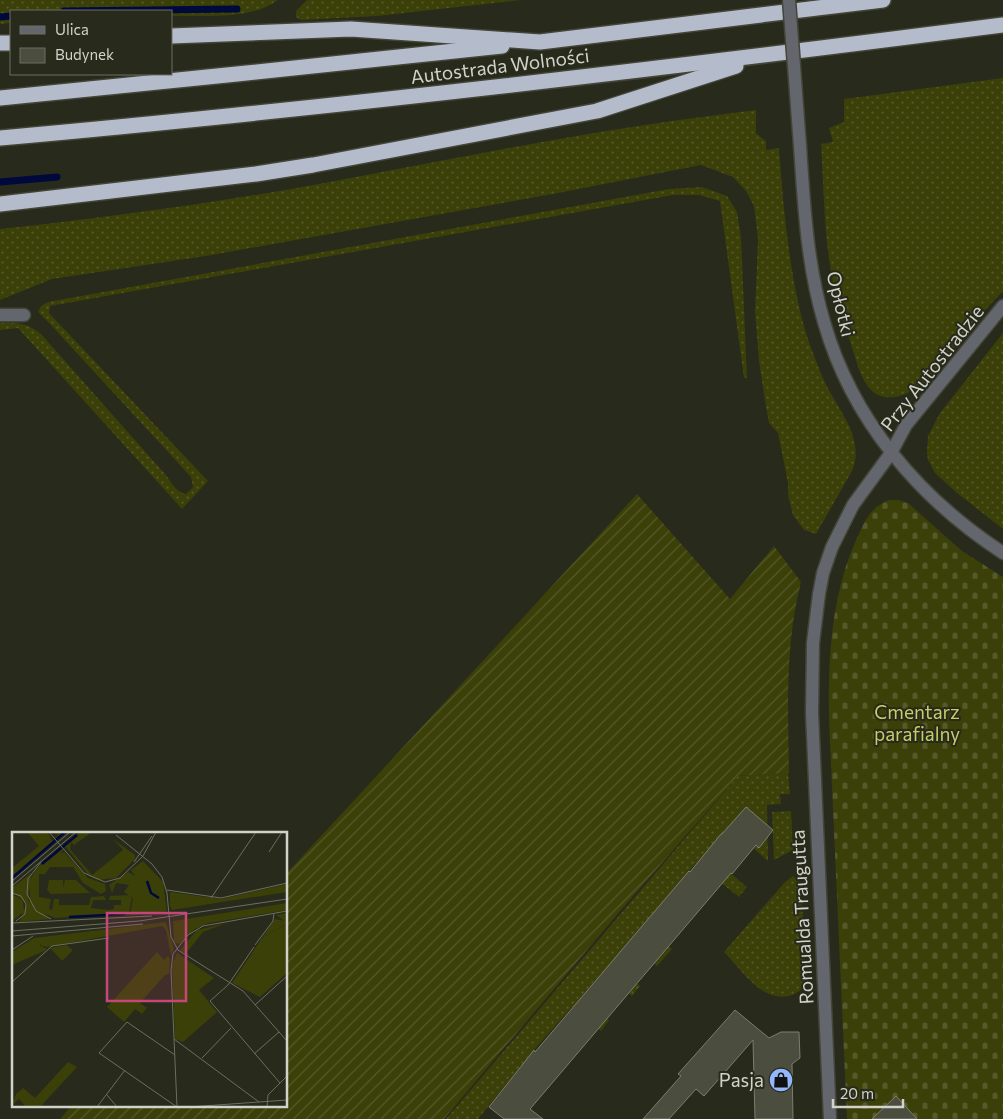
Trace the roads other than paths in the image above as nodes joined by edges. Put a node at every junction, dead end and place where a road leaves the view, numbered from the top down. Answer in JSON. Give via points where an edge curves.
{"nodes":[{"id":1,"x":789,"y":0,"type":"edge"},
{"id":2,"x":883,"y":0,"type":"edge"},
{"id":3,"x":1003,"y":25,"type":"edge"},
{"id":4,"x":172,"y":36,"type":"edge"},
{"id":5,"x":540,"y":42,"type":"junction"},
{"id":6,"x":768,"y":55,"type":"junction"},
{"id":7,"x":0,"y":98,"type":"edge"},
{"id":8,"x":0,"y":138,"type":"edge"},
{"id":9,"x":0,"y":204,"type":"edge"},
{"id":10,"x":1003,"y":306,"type":"edge"},
{"id":11,"x":0,"y":315,"type":"edge"},
{"id":12,"x":24,"y":315,"type":"dead end"},
{"id":13,"x":891,"y":453,"type":"junction"},
{"id":14,"x":1003,"y":553,"type":"edge"},
{"id":15,"x":827,"y":560,"type":"joint"},
{"id":16,"x":830,"y":1119,"type":"edge"}],
"edges":[{"from":1,"to":13,"type":"street","name":"Opłotki","bridge":true,"via":[[807,232],[814,278],[824,322],[848,384]]},
{"from":2,"to":5,"type":"highway"},
{"from":3,"to":6,"type":"highway","name":"Autostrada Wolności"},
{"from":4,"to":5,"type":"highway","via":[[352,29]]},
{"from":5,"to":7,"type":"highway","name":"Autostrada Wolności"},
{"from":6,"to":8,"type":"highway","name":"Autostrada Wolności","via":[[415,97]]},
{"from":6,"to":9,"type":"highway","via":[[597,111],[282,170]]},
{"from":10,"to":13,"type":"street","name":"Przy Autostradzie","via":[[906,425]]},
{"from":11,"to":12,"type":"street"},
{"from":13,"to":14,"type":"street","name":"Opłotki","via":[[933,499]]},
{"from":13,"to":15,"type":"street","name":"Przy Autostradzie","via":[[850,511]]},
{"from":15,"to":16,"type":"street","name":"Romualda Traugutta","via":[[815,618],[811,670]]}]}
